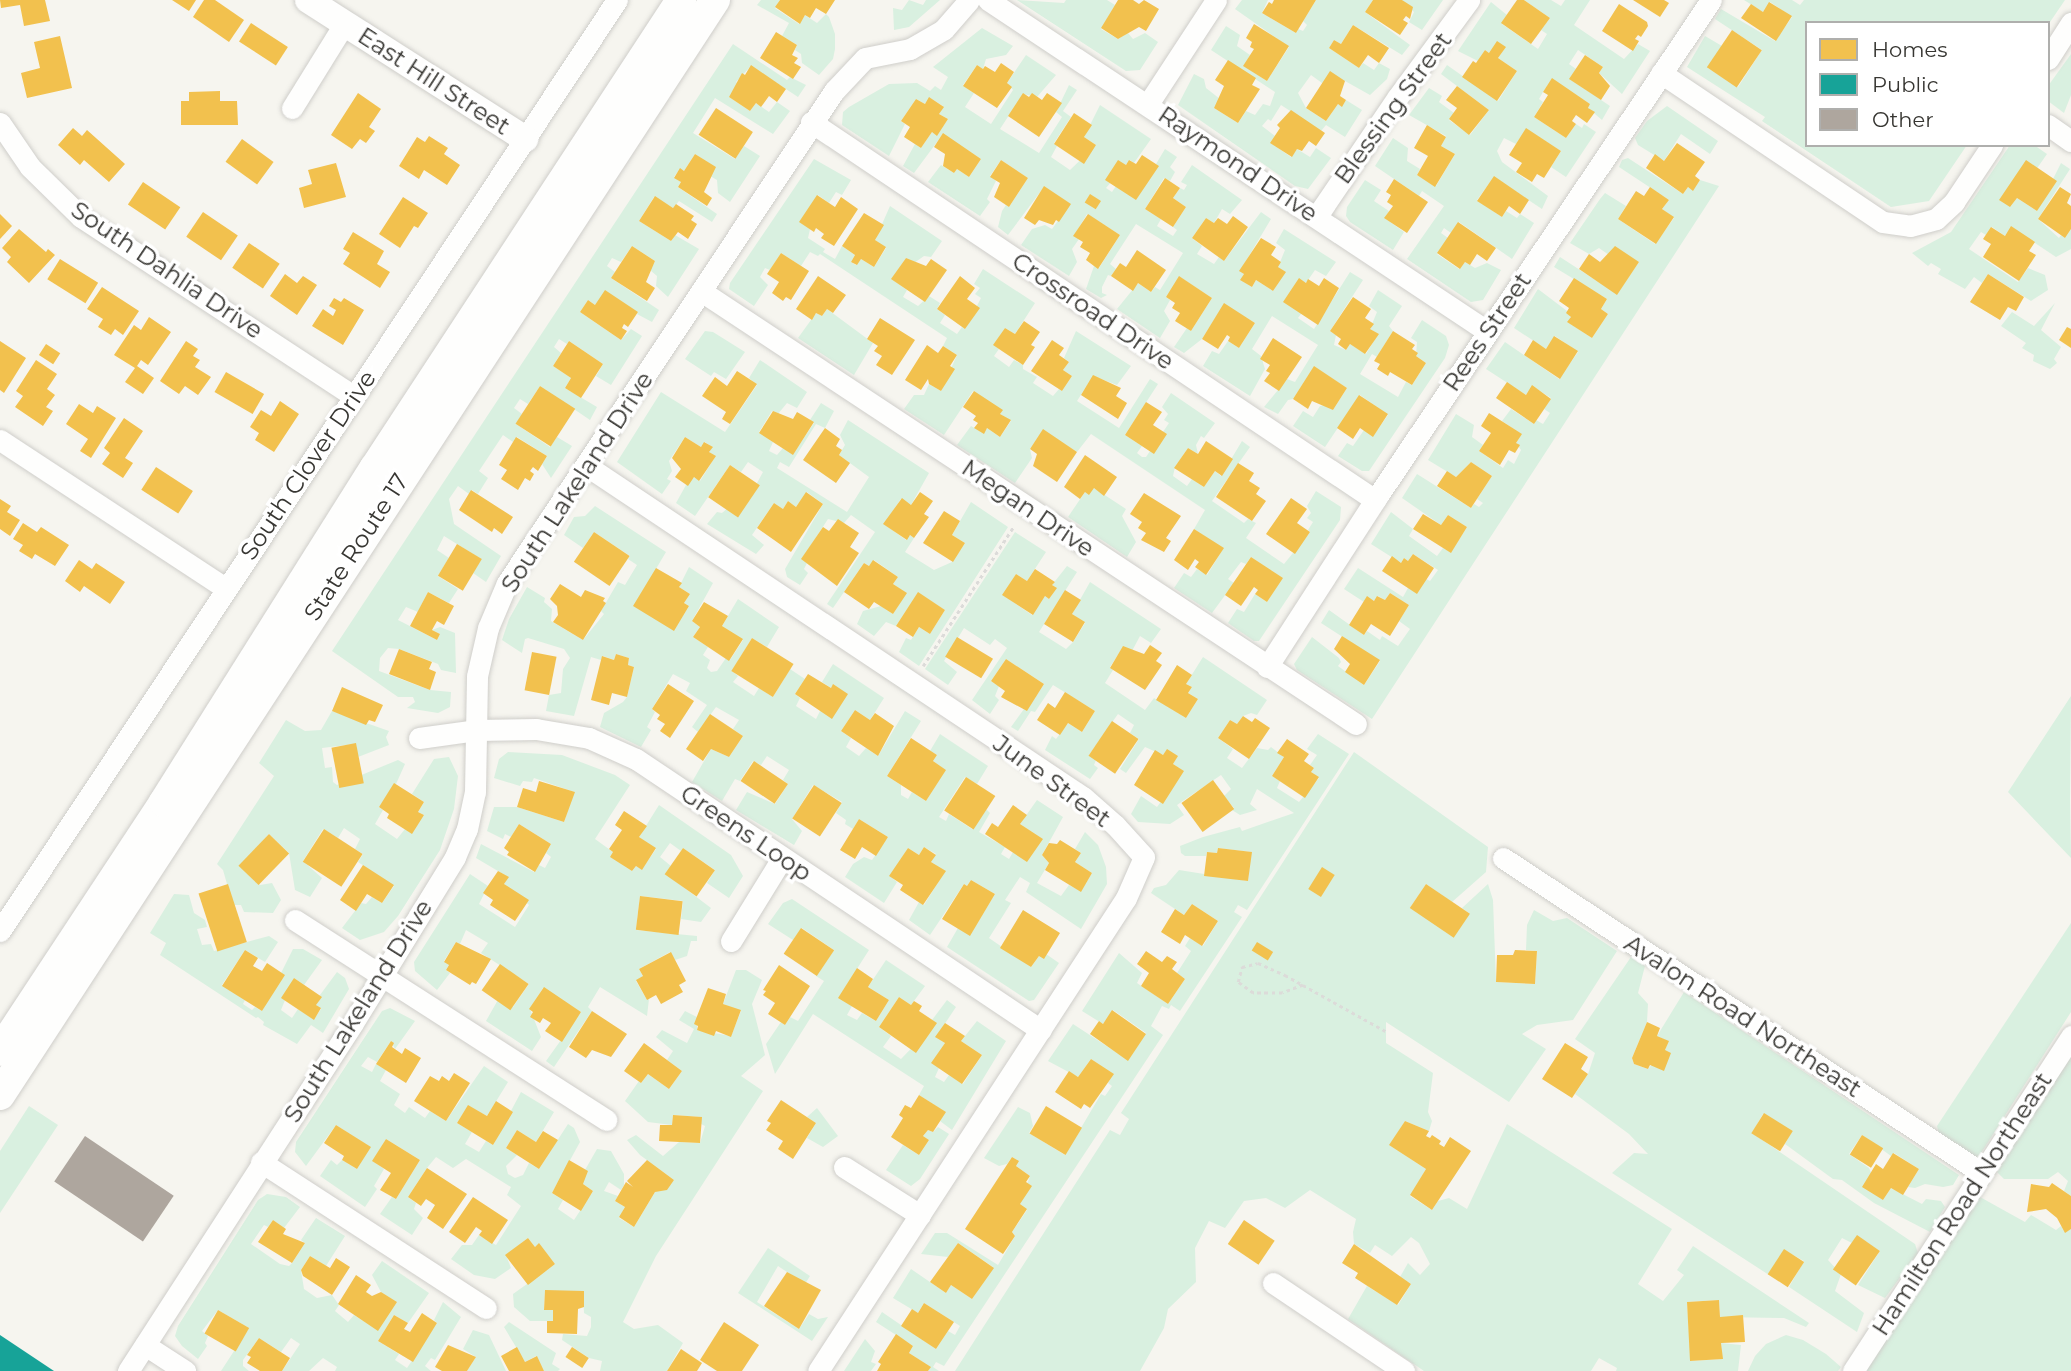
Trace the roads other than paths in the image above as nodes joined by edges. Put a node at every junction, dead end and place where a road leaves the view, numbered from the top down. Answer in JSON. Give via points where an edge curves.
{"nodes":[{"id":1,"x":308,"y":0,"type":"edge"},
{"id":2,"x":617,"y":0,"type":"edge"},
{"id":3,"x":681,"y":0,"type":"edge"},
{"id":4,"x":715,"y":0,"type":"edge"},
{"id":5,"x":969,"y":0,"type":"edge"},
{"id":6,"x":988,"y":0,"type":"edge"},
{"id":7,"x":1216,"y":0,"type":"edge"},
{"id":8,"x":1469,"y":0,"type":"edge"},
{"id":9,"x":1711,"y":0,"type":"edge"},
{"id":10,"x":2071,"y":23,"type":"edge"},
{"id":11,"x":344,"y":24,"type":"junction"},
{"id":12,"x":2050,"y":56,"type":"edge"},
{"id":13,"x":1661,"y":73,"type":"junction"},
{"id":14,"x":1148,"y":104,"type":"junction"},
{"id":15,"x":292,"y":108,"type":"dead end"},
{"id":16,"x":811,"y":122,"type":"junction"},
{"id":17,"x":0,"y":123,"type":"edge"},
{"id":18,"x":2050,"y":126,"type":"edge"},
{"id":19,"x":525,"y":139,"type":"junction"},
{"id":20,"x":2071,"y":141,"type":"edge"},
{"id":21,"x":1991,"y":147,"type":"edge"},
{"id":22,"x":1317,"y":216,"type":"junction"},
{"id":23,"x":701,"y":291,"type":"junction"},
{"id":24,"x":1487,"y":331,"type":"junction"},
{"id":25,"x":354,"y":396,"type":"junction"},
{"id":26,"x":0,"y":440,"type":"edge"},
{"id":27,"x":587,"y":466,"type":"junction"},
{"id":28,"x":1375,"y":500,"type":"junction"},
{"id":29,"x":225,"y":588,"type":"junction"},
{"id":30,"x":1268,"y":667,"type":"junction"},
{"id":31,"x":1356,"y":724,"type":"dead end"},
{"id":32,"x":477,"y":730,"type":"junction"},
{"id":33,"x":419,"y":738,"type":"dead end"},
{"id":34,"x":782,"y":858,"type":"junction"},
{"id":35,"x":1503,"y":858,"type":"dead end"},
{"id":36,"x":295,"y":920,"type":"dead end"},
{"id":37,"x":0,"y":931,"type":"edge"},
{"id":38,"x":730,"y":941,"type":"dead end"},
{"id":39,"x":382,"y":975,"type":"junction"},
{"id":40,"x":1041,"y":1030,"type":"junction"},
{"id":41,"x":2071,"y":1036,"type":"edge"},
{"id":42,"x":0,"y":1051,"type":"edge"},
{"id":43,"x":0,"y":1095,"type":"edge"},
{"id":44,"x":606,"y":1120,"type":"dead end"},
{"id":45,"x":261,"y":1162,"type":"junction"},
{"id":46,"x":844,"y":1167,"type":"dead end"},
{"id":47,"x":1982,"y":1173,"type":"junction"},
{"id":48,"x":920,"y":1214,"type":"junction"},
{"id":49,"x":1273,"y":1283,"type":"dead end"},
{"id":50,"x":486,"y":1307,"type":"dead end"},
{"id":51,"x":145,"y":1345,"type":"junction"},
{"id":52,"x":128,"y":1371,"type":"edge"},
{"id":53,"x":185,"y":1371,"type":"edge"},
{"id":54,"x":818,"y":1371,"type":"edge"},
{"id":55,"x":1404,"y":1371,"type":"edge"},
{"id":56,"x":1853,"y":1371,"type":"edge"}],
"edges":[{"from":1,"to":11,"type":"main road","name":"East Hill Street"},
{"from":2,"to":19,"type":"street","name":"South Clover Drive"},
{"from":3,"to":42,"type":"highway","name":"State Route 17"},
{"from":4,"to":43,"type":"highway","name":"State Route 17"},
{"from":5,"to":16,"type":"street","name":"South Lakeland Drive","via":[[944,29],[910,50],[865,58]]},
{"from":6,"to":14,"type":"street","name":"Raymond Drive"},
{"from":7,"to":14,"type":"street"},
{"from":8,"to":22,"type":"street","name":"Blessing Street"},
{"from":9,"to":13,"type":"street","name":"Rees Street"},
{"from":10,"to":12,"type":"street"},
{"from":11,"to":15,"type":"street"},
{"from":11,"to":19,"type":"main road","name":"East Hill Street"},
{"from":13,"to":21,"type":"street","via":[[1883,222],[1910,226],[1936,219]]},
{"from":13,"to":24,"type":"street","name":"Rees Street"},
{"from":14,"to":22,"type":"street","name":"Raymond Drive"},
{"from":16,"to":23,"type":"street","name":"South Lakeland Drive"},
{"from":16,"to":28,"type":"street","name":"Crossroad Drive"},
{"from":17,"to":25,"type":"street","name":"South Dahlia Drive","via":[[30,167],[81,216]]},
{"from":18,"to":20,"type":"street"},
{"from":19,"to":25,"type":"street","name":"South Clover Drive"},
{"from":22,"to":24,"type":"street","name":"Raymond Drive"},
{"from":23,"to":27,"type":"street","name":"South Lakeland Drive"},
{"from":23,"to":30,"type":"street","name":"Megan Drive"},
{"from":24,"to":28,"type":"street","name":"Rees Street"},
{"from":25,"to":29,"type":"street","name":"South Clover Drive"},
{"from":26,"to":29,"type":"street"},
{"from":27,"to":32,"type":"street","name":"South Lakeland Drive","via":[[506,583],[478,670]]},
{"from":27,"to":40,"type":"street","name":"June Street","via":[[1083,797],[1144,857],[1126,898]]},
{"from":28,"to":30,"type":"street","name":"Rees Street"},
{"from":29,"to":37,"type":"street","name":"South Clover Drive"},
{"from":30,"to":31,"type":"street","name":"Megan Drive"},
{"from":32,"to":33,"type":"street","name":"Greens Loop"},
{"from":32,"to":34,"type":"street","name":"Greens Loop","via":[[536,729],[589,738],[636,759]]},
{"from":32,"to":39,"type":"street","name":"South Lakeland Drive","via":[[475,792],[465,834]]},
{"from":34,"to":38,"type":"street"},
{"from":34,"to":40,"type":"street","name":"Greens Loop"},
{"from":35,"to":47,"type":"street","name":"Avalon Road Northeast"},
{"from":36,"to":39,"type":"street"},
{"from":39,"to":44,"type":"street"},
{"from":39,"to":45,"type":"street","name":"South Lakeland Drive"},
{"from":40,"to":48,"type":"street","name":"June Street"},
{"from":41,"to":47,"type":"street","name":"Hamilton Road Northeast"},
{"from":45,"to":50,"type":"street"},
{"from":45,"to":51,"type":"street","name":"South Lakeland Drive"},
{"from":46,"to":48,"type":"street"},
{"from":47,"to":56,"type":"street","name":"Hamilton Road Northeast"},
{"from":48,"to":54,"type":"street","name":"June Street"},
{"from":49,"to":55,"type":"street"},
{"from":51,"to":52,"type":"street","name":"South Lakeland Drive"},
{"from":51,"to":53,"type":"street"}]}
